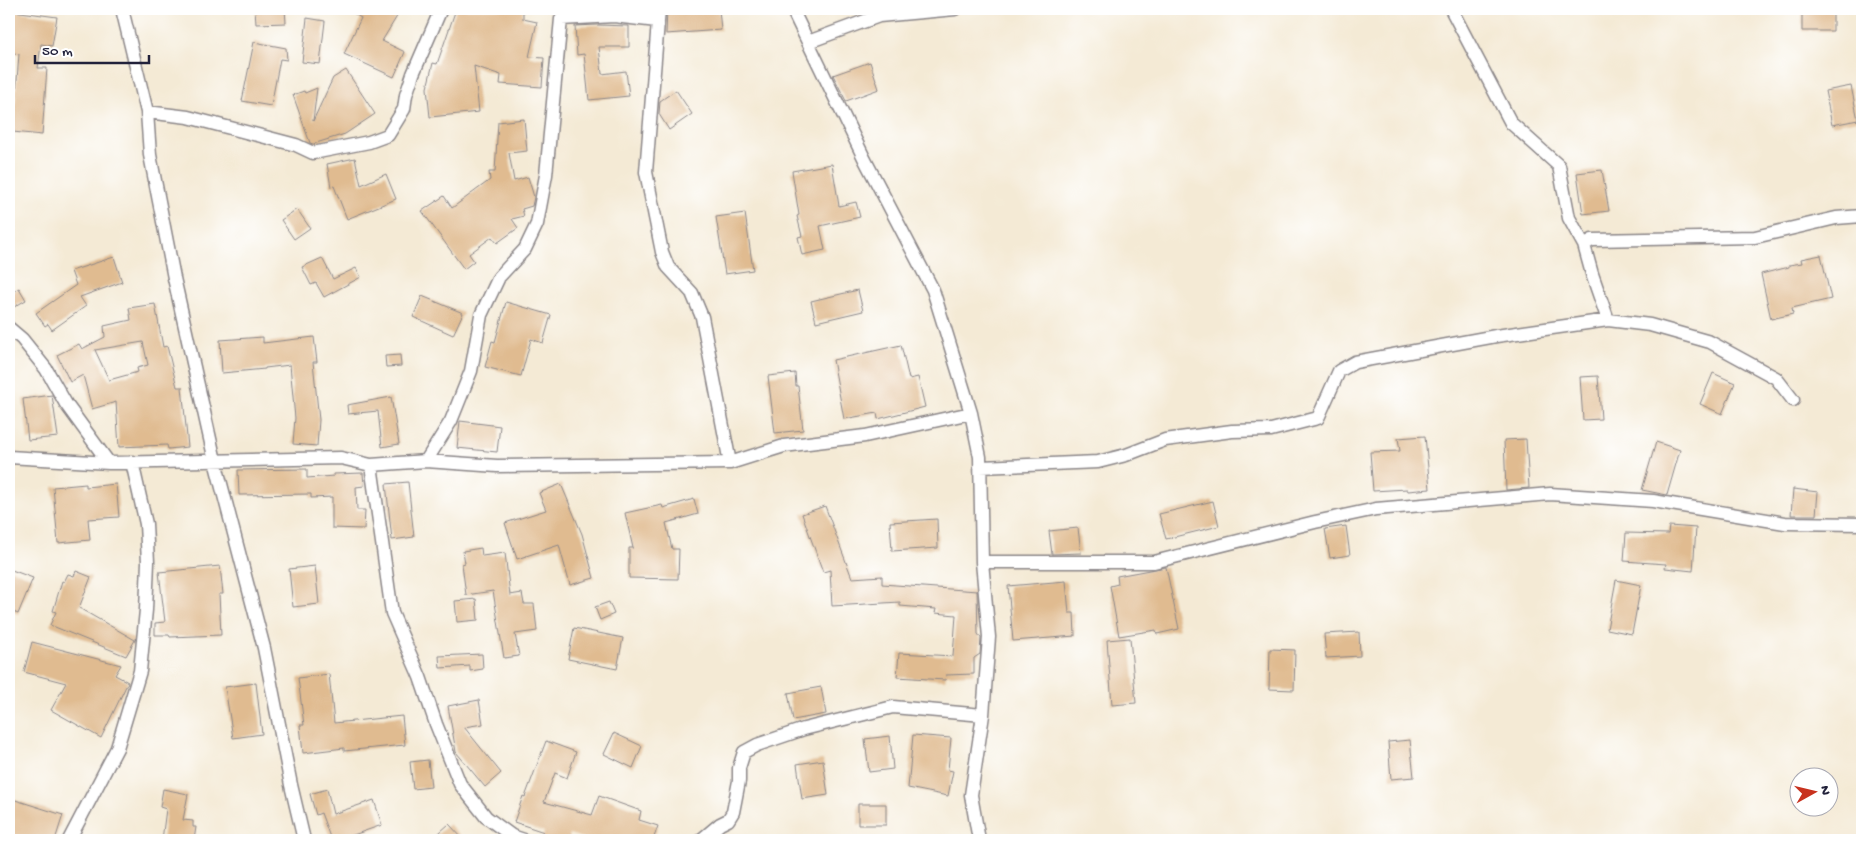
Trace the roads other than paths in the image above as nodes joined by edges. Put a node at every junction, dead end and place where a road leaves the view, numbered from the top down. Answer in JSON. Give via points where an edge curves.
{"nodes":[{"id":1,"x":122,"y":9,"type":"edge"},
{"id":2,"x":441,"y":9,"type":"edge"},
{"id":3,"x":792,"y":9,"type":"edge"},
{"id":4,"x":955,"y":9,"type":"edge"},
{"id":5,"x":1451,"y":9,"type":"edge"},
{"id":6,"x":658,"y":15,"type":"edge"},
{"id":7,"x":808,"y":42,"type":"junction"},
{"id":8,"x":147,"y":112,"type":"junction"},
{"id":9,"x":1862,"y":216,"type":"edge"},
{"id":10,"x":1584,"y":245,"type":"junction"},
{"id":11,"x":1608,"y":320,"type":"junction"},
{"id":12,"x":9,"y":328,"type":"edge"},
{"id":13,"x":1793,"y":400,"type":"dead end"},
{"id":14,"x":970,"y":413,"type":"junction"},
{"id":15,"x":9,"y":456,"type":"edge"},
{"id":16,"x":214,"y":461,"type":"junction"},
{"id":17,"x":426,"y":461,"type":"junction"},
{"id":18,"x":132,"y":462,"type":"junction"},
{"id":19,"x":109,"y":463,"type":"junction"},
{"id":20,"x":730,"y":463,"type":"junction"},
{"id":21,"x":371,"y":465,"type":"junction"},
{"id":22,"x":980,"y":467,"type":"junction"},
{"id":23,"x":1862,"y":524,"type":"edge"},
{"id":24,"x":982,"y":562,"type":"junction"},
{"id":25,"x":983,"y":714,"type":"junction"},
{"id":26,"x":69,"y":840,"type":"edge"},
{"id":27,"x":304,"y":840,"type":"edge"},
{"id":28,"x":524,"y":840,"type":"edge"},
{"id":29,"x":701,"y":840,"type":"edge"},
{"id":30,"x":979,"y":840,"type":"edge"}],
"edges":[{"from":1,"to":8,"type":"street"},
{"from":2,"to":8,"type":"street","via":[[413,74],[404,109],[388,135],[369,142],[313,153],[296,145],[188,117]]},
{"from":3,"to":7,"type":"street"},
{"from":4,"to":7,"type":"street","via":[[879,16]]},
{"from":5,"to":10,"type":"street","via":[[1511,123],[1559,166],[1569,218]]},
{"from":6,"to":17,"type":"street","via":[[561,19],[546,175],[537,224],[525,249],[499,277],[480,315],[472,372],[451,421]]},
{"from":6,"to":20,"type":"street","via":[[646,172],[650,197],[668,268],[692,293],[702,316]]},
{"from":7,"to":14,"type":"street","via":[[933,290]]},
{"from":8,"to":16,"type":"street","via":[[150,155]]},
{"from":9,"to":10,"type":"street","via":[[1836,218],[1755,237],[1592,240]]},
{"from":10,"to":11,"type":"street"},
{"from":11,"to":13,"type":"street","via":[[1650,325],[1710,342],[1776,378]]},
{"from":11,"to":22,"type":"street","via":[[1496,336],[1355,362],[1339,371],[1318,418],[1271,430],[1232,431],[1165,440],[1126,456],[1098,462]]},
{"from":12,"to":19,"type":"street","via":[[46,370],[66,404]]},
{"from":14,"to":20,"type":"street","via":[[865,436],[784,446]]},
{"from":14,"to":22,"type":"street"},
{"from":15,"to":19,"type":"street"},
{"from":16,"to":18,"type":"street"},
{"from":16,"to":21,"type":"street","via":[[341,458]]},
{"from":16,"to":27,"type":"street","via":[[264,648]]},
{"from":17,"to":20,"type":"street","via":[[497,466]]},
{"from":17,"to":21,"type":"street"},
{"from":18,"to":19,"type":"street"},
{"from":18,"to":26,"type":"street","via":[[146,524],[148,562],[140,671],[117,748]]},
{"from":21,"to":28,"type":"street","via":[[392,613],[460,784],[486,817],[512,836]]},
{"from":22,"to":24,"type":"street"},
{"from":23,"to":24,"type":"street","via":[[1784,523],[1653,501],[1550,494],[1376,509],[1154,562]]},
{"from":24,"to":25,"type":"street","via":[[989,637]]},
{"from":25,"to":29,"type":"street","via":[[893,707],[804,729],[757,745],[744,752],[733,812],[728,820]]},
{"from":25,"to":30,"type":"street","via":[[971,795]]}]}
